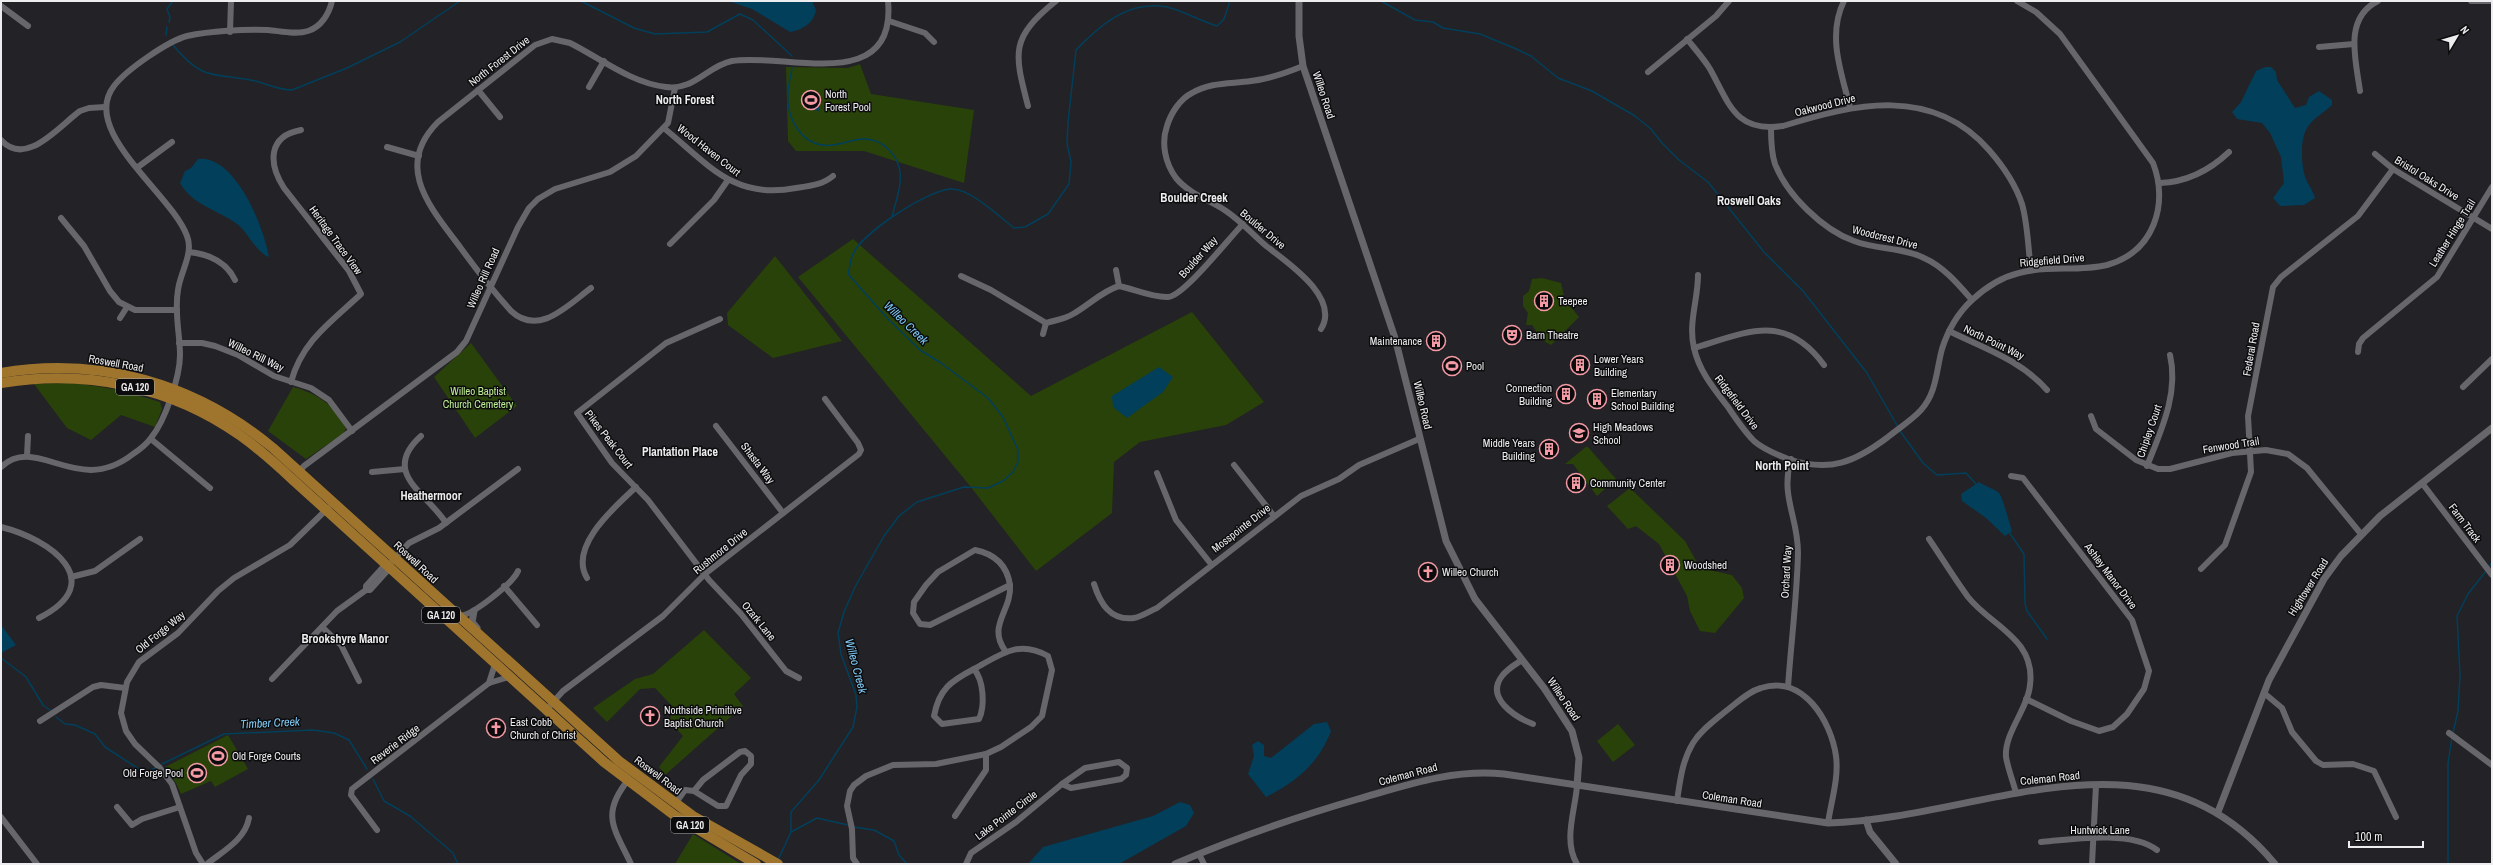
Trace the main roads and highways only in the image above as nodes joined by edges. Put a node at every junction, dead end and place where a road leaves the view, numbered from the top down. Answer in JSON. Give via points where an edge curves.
{"nodes":[{"id":1,"x":1,"y":373,"type":"edge"},
{"id":2,"x":1,"y":383,"type":"edge"},
{"id":3,"x":171,"y":393,"type":"junction"},
{"id":4,"x":391,"y":562,"type":"junction"},
{"id":5,"x":549,"y":706,"type":"junction"},
{"id":6,"x":630,"y":777,"type":"junction"},
{"id":7,"x":756,"y":864,"type":"edge"},
{"id":8,"x":778,"y":864,"type":"edge"}],
"edges":[{"from":1,"to":3,"type":"highway","name":"Roswell Road","number":"GA 120","via":[[52,368],[96,370],[131,376]]},
{"from":2,"to":3,"type":"highway","name":"Roswell Road","number":"GA 120","via":[[51,378],[85,379]]},
{"from":3,"to":4,"type":"highway","name":"Roswell Road","number":"GA 120","via":[[205,402],[239,422]]},
{"from":4,"to":5,"type":"highway","name":"Roswell Road","number":"GA 120","via":[[458,616]]},
{"from":4,"to":5,"type":"highway","name":"Roswell Road","number":"GA 120","via":[[509,677]]},
{"from":5,"to":6,"type":"highway","name":"Roswell Road","number":"GA 120"},
{"from":6,"to":7,"type":"highway","name":"Roswell Road","number":"GA 120","via":[[694,828]]},
{"from":6,"to":8,"type":"highway","name":"Roswell Road","number":"GA 120"}]}
